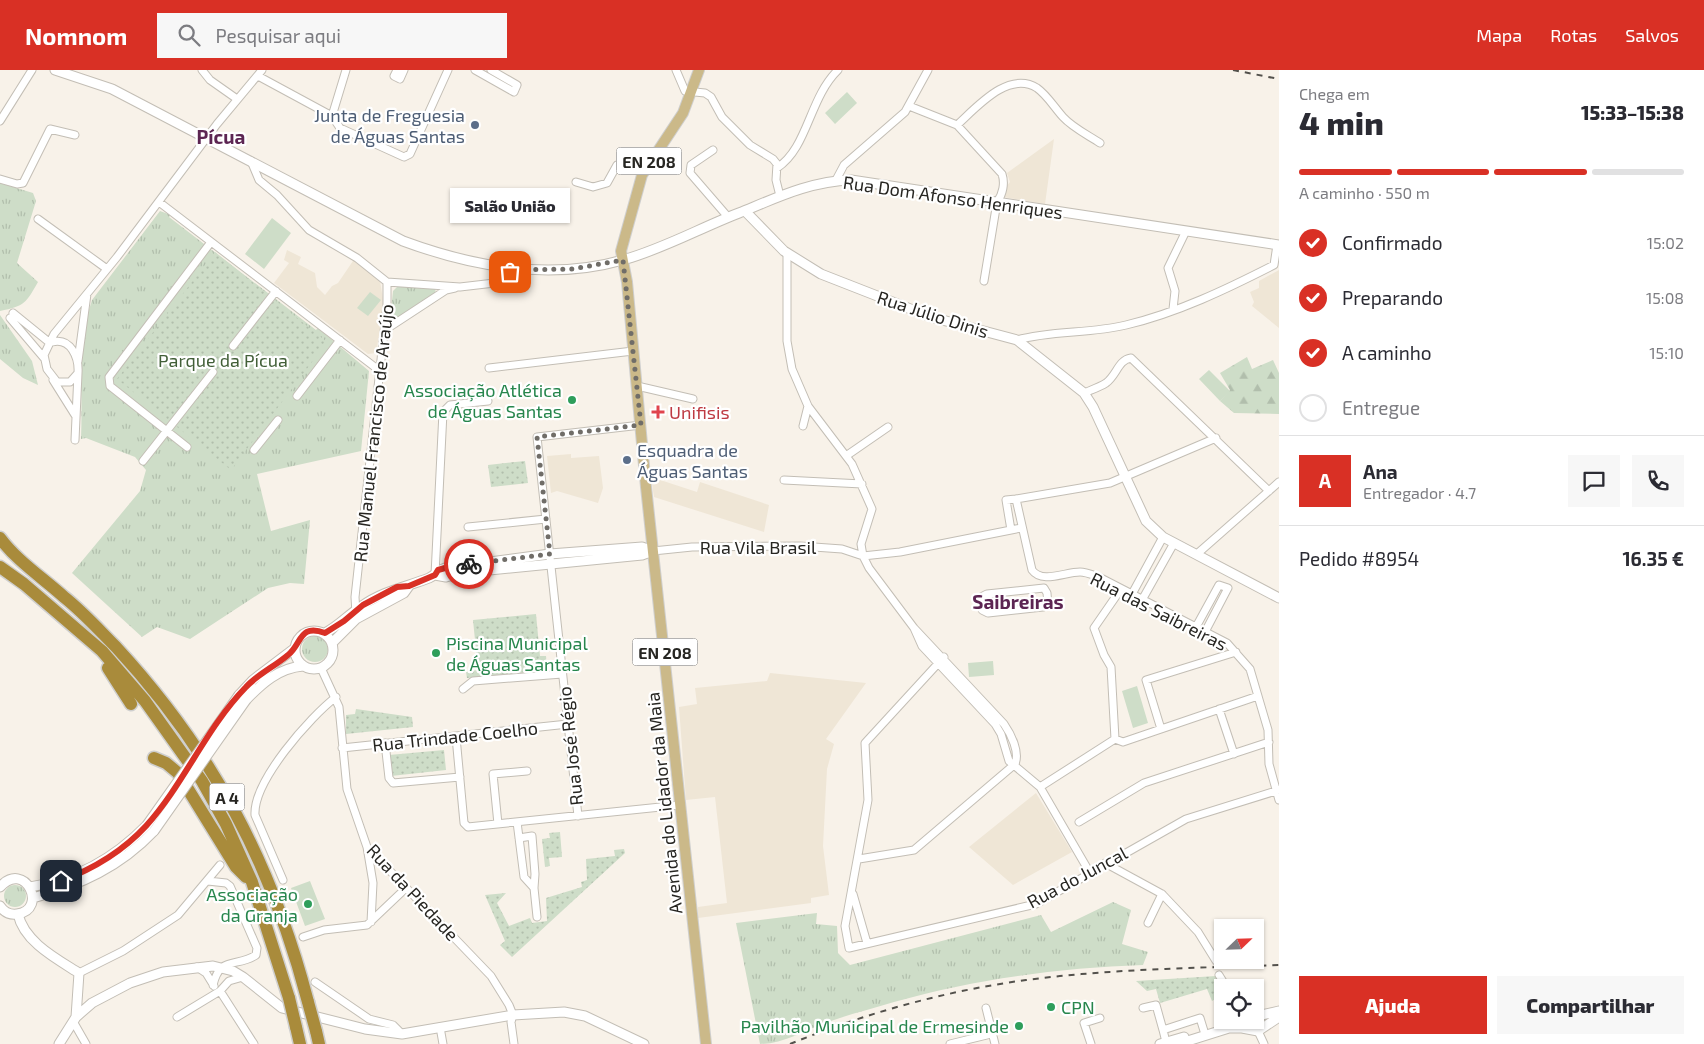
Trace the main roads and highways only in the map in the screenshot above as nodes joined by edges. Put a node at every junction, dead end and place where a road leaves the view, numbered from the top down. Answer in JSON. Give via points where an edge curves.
{"nodes":[{"id":1,"x":55,"y":70,"type":"edge"},
{"id":2,"x":699,"y":70,"type":"edge"},
{"id":3,"x":746,"y":210,"type":"junction"},
{"id":4,"x":1278,"y":245,"type":"edge"},
{"id":5,"x":623,"y":260,"type":"junction"},
{"id":6,"x":0,"y":538,"type":"edge"},
{"id":7,"x":0,"y":548,"type":"edge"},
{"id":8,"x":654,"y":551,"type":"junction"},
{"id":9,"x":0,"y":567,"type":"edge"},
{"id":10,"x":31,"y":569,"type":"junction"},
{"id":11,"x":435,"y":575,"type":"junction"},
{"id":12,"x":1279,"y":598,"type":"edge"},
{"id":13,"x":356,"y":615,"type":"junction"},
{"id":14,"x":72,"y":625,"type":"junction"},
{"id":15,"x":325,"y":633,"type":"junction"},
{"id":16,"x":332,"y":643,"type":"junction"},
{"id":17,"x":295,"y":648,"type":"junction"},
{"id":18,"x":303,"y":666,"type":"junction"},
{"id":19,"x":243,"y":697,"type":"junction"},
{"id":20,"x":131,"y":704,"type":"dead end"},
{"id":21,"x":154,"y":758,"type":"dead end"},
{"id":22,"x":150,"y":828,"type":"junction"},
{"id":23,"x":252,"y":882,"type":"junction"},
{"id":24,"x":0,"y":886,"type":"edge"},
{"id":25,"x":30,"y":887,"type":"junction"},
{"id":26,"x":33,"y":898,"type":"junction"},
{"id":27,"x":0,"y":906,"type":"edge"},
{"id":28,"x":18,"y":914,"type":"junction"},
{"id":29,"x":80,"y":995,"type":"junction"},
{"id":30,"x":87,"y":1007,"type":"junction"},
{"id":31,"x":1279,"y":1011,"type":"edge"},
{"id":32,"x":1264,"y":1014,"type":"edge"},
{"id":33,"x":1279,"y":1017,"type":"edge"},
{"id":34,"x":75,"y":1020,"type":"junction"},
{"id":35,"x":1264,"y":1027,"type":"edge"},
{"id":36,"x":1214,"y":1028,"type":"edge"},
{"id":37,"x":1226,"y":1029,"type":"edge"},
{"id":38,"x":1163,"y":1043,"type":"edge"},
{"id":39,"x":59,"y":1044,"type":"edge"},
{"id":40,"x":300,"y":1044,"type":"edge"},
{"id":41,"x":318,"y":1044,"type":"edge"},
{"id":42,"x":644,"y":1044,"type":"edge"},
{"id":43,"x":706,"y":1044,"type":"edge"},
{"id":44,"x":1178,"y":1044,"type":"edge"}],
"edges":[{"from":1,"to":5,"type":"main road","name":"Rua Dom Afonso Henriques","via":[[112,89],[403,241],[441,255],[512,270],[572,269]]},
{"from":2,"to":5,"type":"main road","number":"EN 208","via":[[683,113],[643,172],[621,251]]},
{"from":3,"to":4,"type":"main road","name":"Rua Dom Afonso Henriques","via":[[809,185],[851,180]]},
{"from":3,"to":5,"type":"main road","name":"Rua Dom Afonso Henriques"},
{"from":3,"to":12,"type":"main road","name":"Rua Júlio Dinis","via":[[786,252],[821,274],[931,317],[1017,340],[1084,393],[1146,521],[1163,537]]},
{"from":5,"to":8,"type":"main road","name":"Avenida do Lidador da Maia","number":"EN 208"},
{"from":6,"to":10,"type":"highway"},
{"from":7,"to":10,"type":"highway","number":"A 4"},
{"from":8,"to":11,"type":"main road","via":[[446,577]]},
{"from":8,"to":11,"type":"main road","via":[[642,547],[550,554],[445,568]]},
{"from":8,"to":43,"type":"main road","name":"Avenida do Lidador da Maia","number":"EN 208"},
{"from":9,"to":14,"type":"highway","number":"A 4"},
{"from":10,"to":41,"type":"highway","number":"A 4","bridge":true,"via":[[93,623],[150,686],[222,786],[275,896],[293,946]]},
{"from":11,"to":13,"type":"main road","via":[[409,586],[397,587]]},
{"from":13,"to":15,"type":"main road"},
{"from":13,"to":16,"type":"main road"},
{"from":14,"to":20,"type":"highway","via":[[114,676]]},
{"from":14,"to":23,"type":"highway","number":"A 4","via":[[114,664],[175,743],[218,809]]},
{"from":15,"to":16,"type":"main road"},
{"from":15,"to":17,"type":"main road","via":[[306,632],[296,642]]},
{"from":16,"to":18,"type":"main road","via":[[333,655],[326,665],[321,668]]},
{"from":17,"to":18,"type":"main road"},
{"from":17,"to":19,"type":"main road","via":[[253,680]]},
{"from":18,"to":19,"type":"main road","via":[[280,672]]},
{"from":19,"to":22,"type":"main road","bridge":true},
{"from":21,"to":23,"type":"highway","via":[[178,774],[236,867]]},
{"from":22,"to":25,"type":"main road","via":[[97,866],[61,881]]},
{"from":22,"to":26,"type":"main road","via":[[122,860],[100,874]]},
{"from":23,"to":40,"type":"highway","number":"A 4","bridge":true,"via":[[289,998]]},
{"from":24,"to":25,"type":"main road","via":[[15,879]]},
{"from":25,"to":26,"type":"main road"},
{"from":26,"to":28,"type":"main road","via":[[28,909]]},
{"from":27,"to":28,"type":"main road","via":[[6,912]]},
{"from":28,"to":29,"type":"main road","via":[[25,929],[46,952],[79,973]]},
{"from":29,"to":30,"type":"main road"},
{"from":29,"to":34,"type":"main road"},
{"from":30,"to":34,"type":"main road"},
{"from":30,"to":42,"type":"main road","via":[[116,989],[163,972],[198,967],[223,968],[243,977],[275,1005],[366,1030],[402,1034],[512,1015],[564,1012],[585,1016]]},
{"from":31,"to":32,"type":"main road"},
{"from":33,"to":35,"type":"main road"},
{"from":34,"to":39,"type":"main road"},
{"from":36,"to":38,"type":"main road"},
{"from":37,"to":44,"type":"main road"}]}
